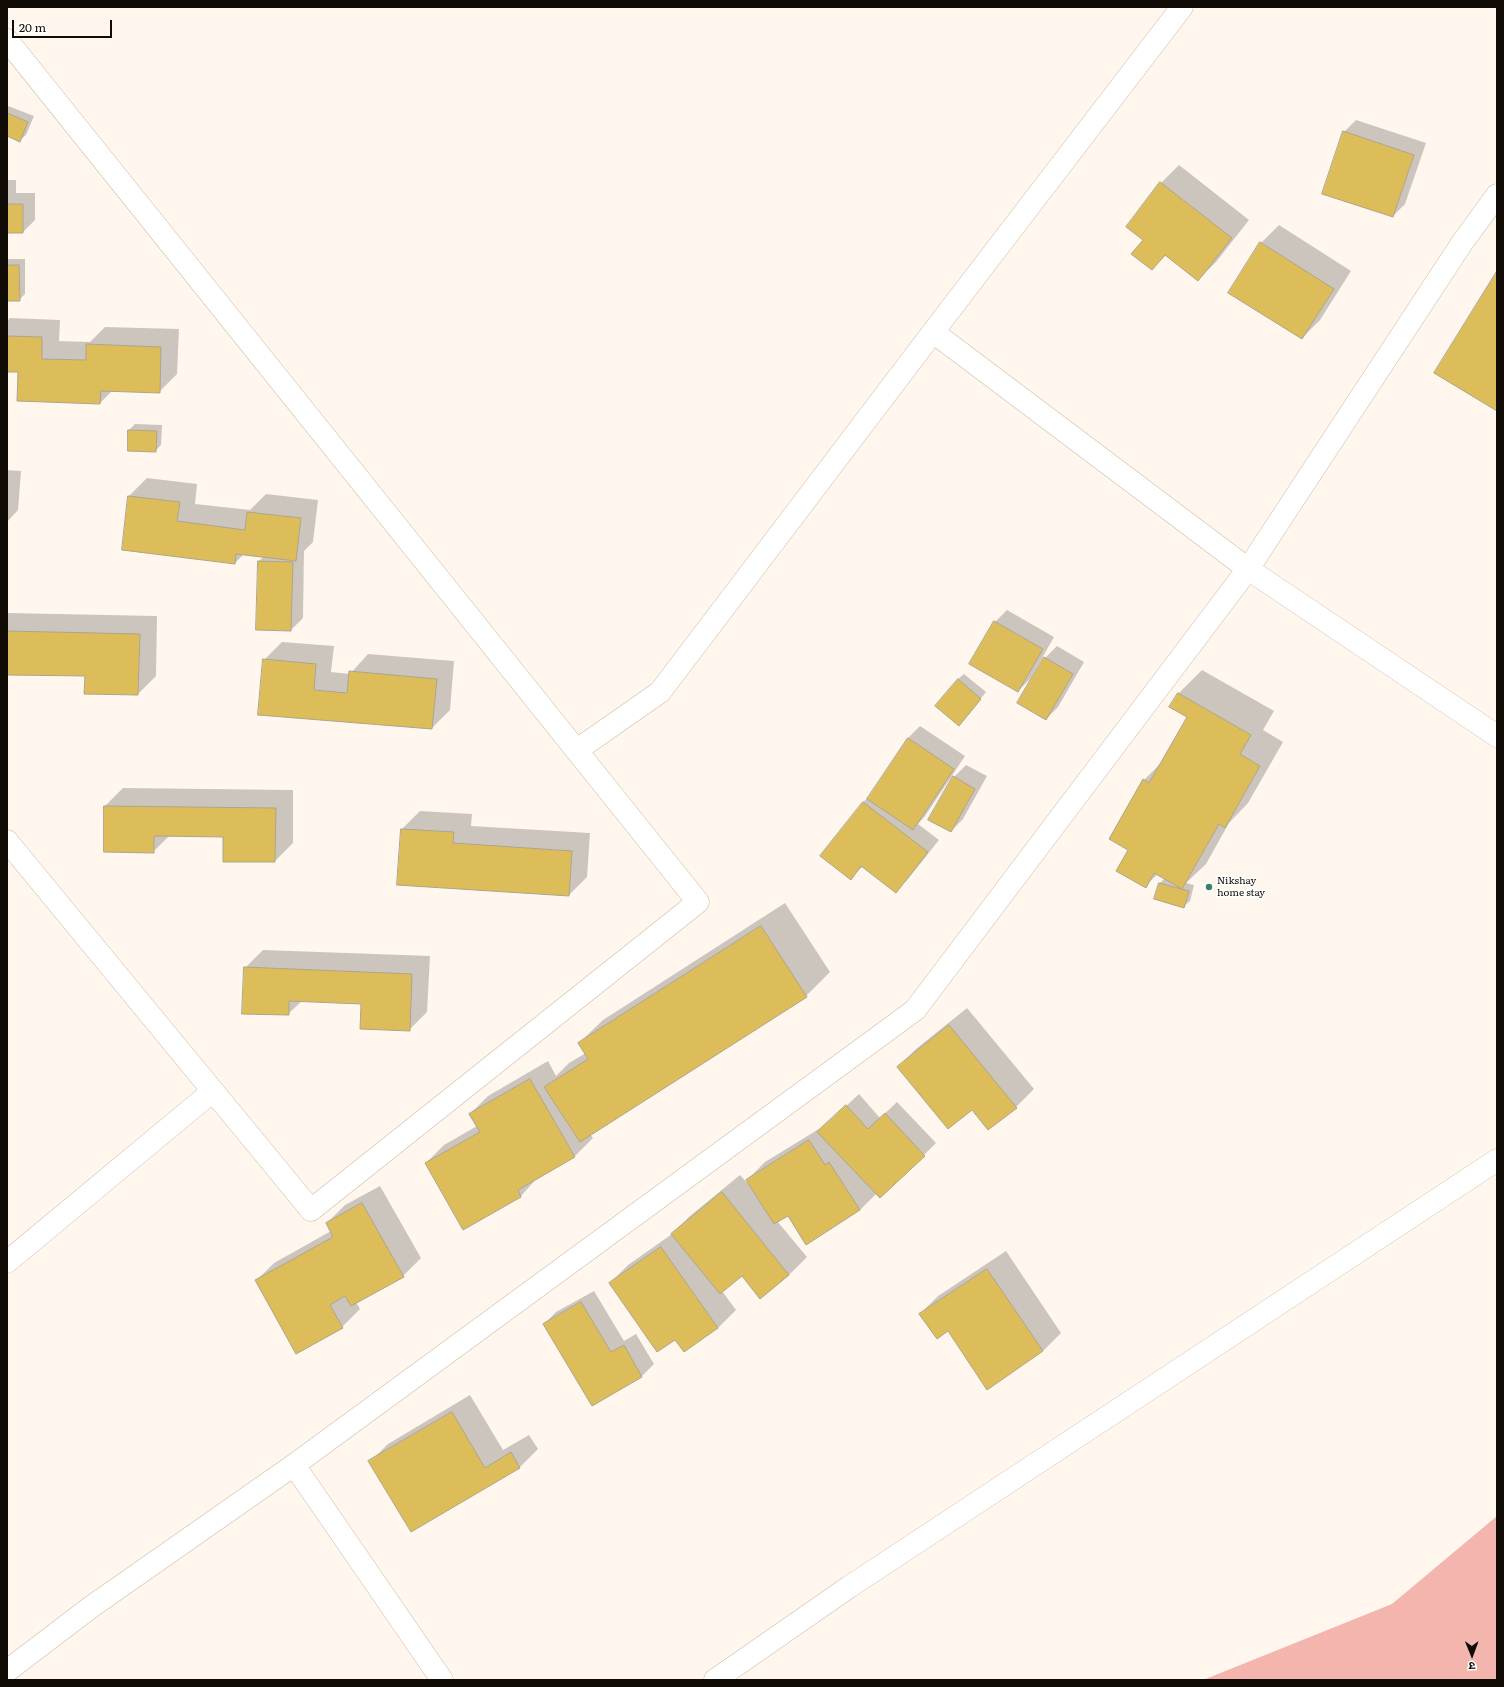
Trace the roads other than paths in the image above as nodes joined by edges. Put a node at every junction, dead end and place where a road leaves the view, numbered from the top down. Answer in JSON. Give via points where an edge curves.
{"nodes":[{"id":1,"x":1182,"y":7,"type":"edge"},
{"id":2,"x":7,"y":40,"type":"edge"},
{"id":3,"x":1497,"y":195,"type":"edge"},
{"id":4,"x":933,"y":332,"type":"junction"},
{"id":5,"x":1248,"y":569,"type":"junction"},
{"id":6,"x":1497,"y":736,"type":"edge"},
{"id":7,"x":577,"y":750,"type":"junction"},
{"id":8,"x":7,"y":841,"type":"edge"},
{"id":9,"x":213,"y":1091,"type":"junction"},
{"id":10,"x":1497,"y":1160,"type":"edge"},
{"id":11,"x":7,"y":1262,"type":"edge"},
{"id":12,"x":294,"y":1466,"type":"junction"},
{"id":13,"x":7,"y":1671,"type":"edge"},
{"id":14,"x":442,"y":1680,"type":"edge"},
{"id":15,"x":716,"y":1680,"type":"edge"}],
"edges":[{"from":1,"to":4,"type":"street"},
{"from":2,"to":7,"type":"street"},
{"from":3,"to":5,"type":"street","via":[[1462,243]]},
{"from":4,"to":5,"type":"street"},
{"from":4,"to":7,"type":"street","via":[[660,692]]},
{"from":5,"to":6,"type":"street"},
{"from":5,"to":12,"type":"street","via":[[915,1010]]},
{"from":7,"to":9,"type":"street","via":[[698,902],[311,1210]]},
{"from":8,"to":9,"type":"street"},
{"from":9,"to":11,"type":"street"},
{"from":10,"to":15,"type":"street","via":[[849,1587]]},
{"from":12,"to":13,"type":"street","via":[[91,1606]]},
{"from":12,"to":14,"type":"street"}]}
